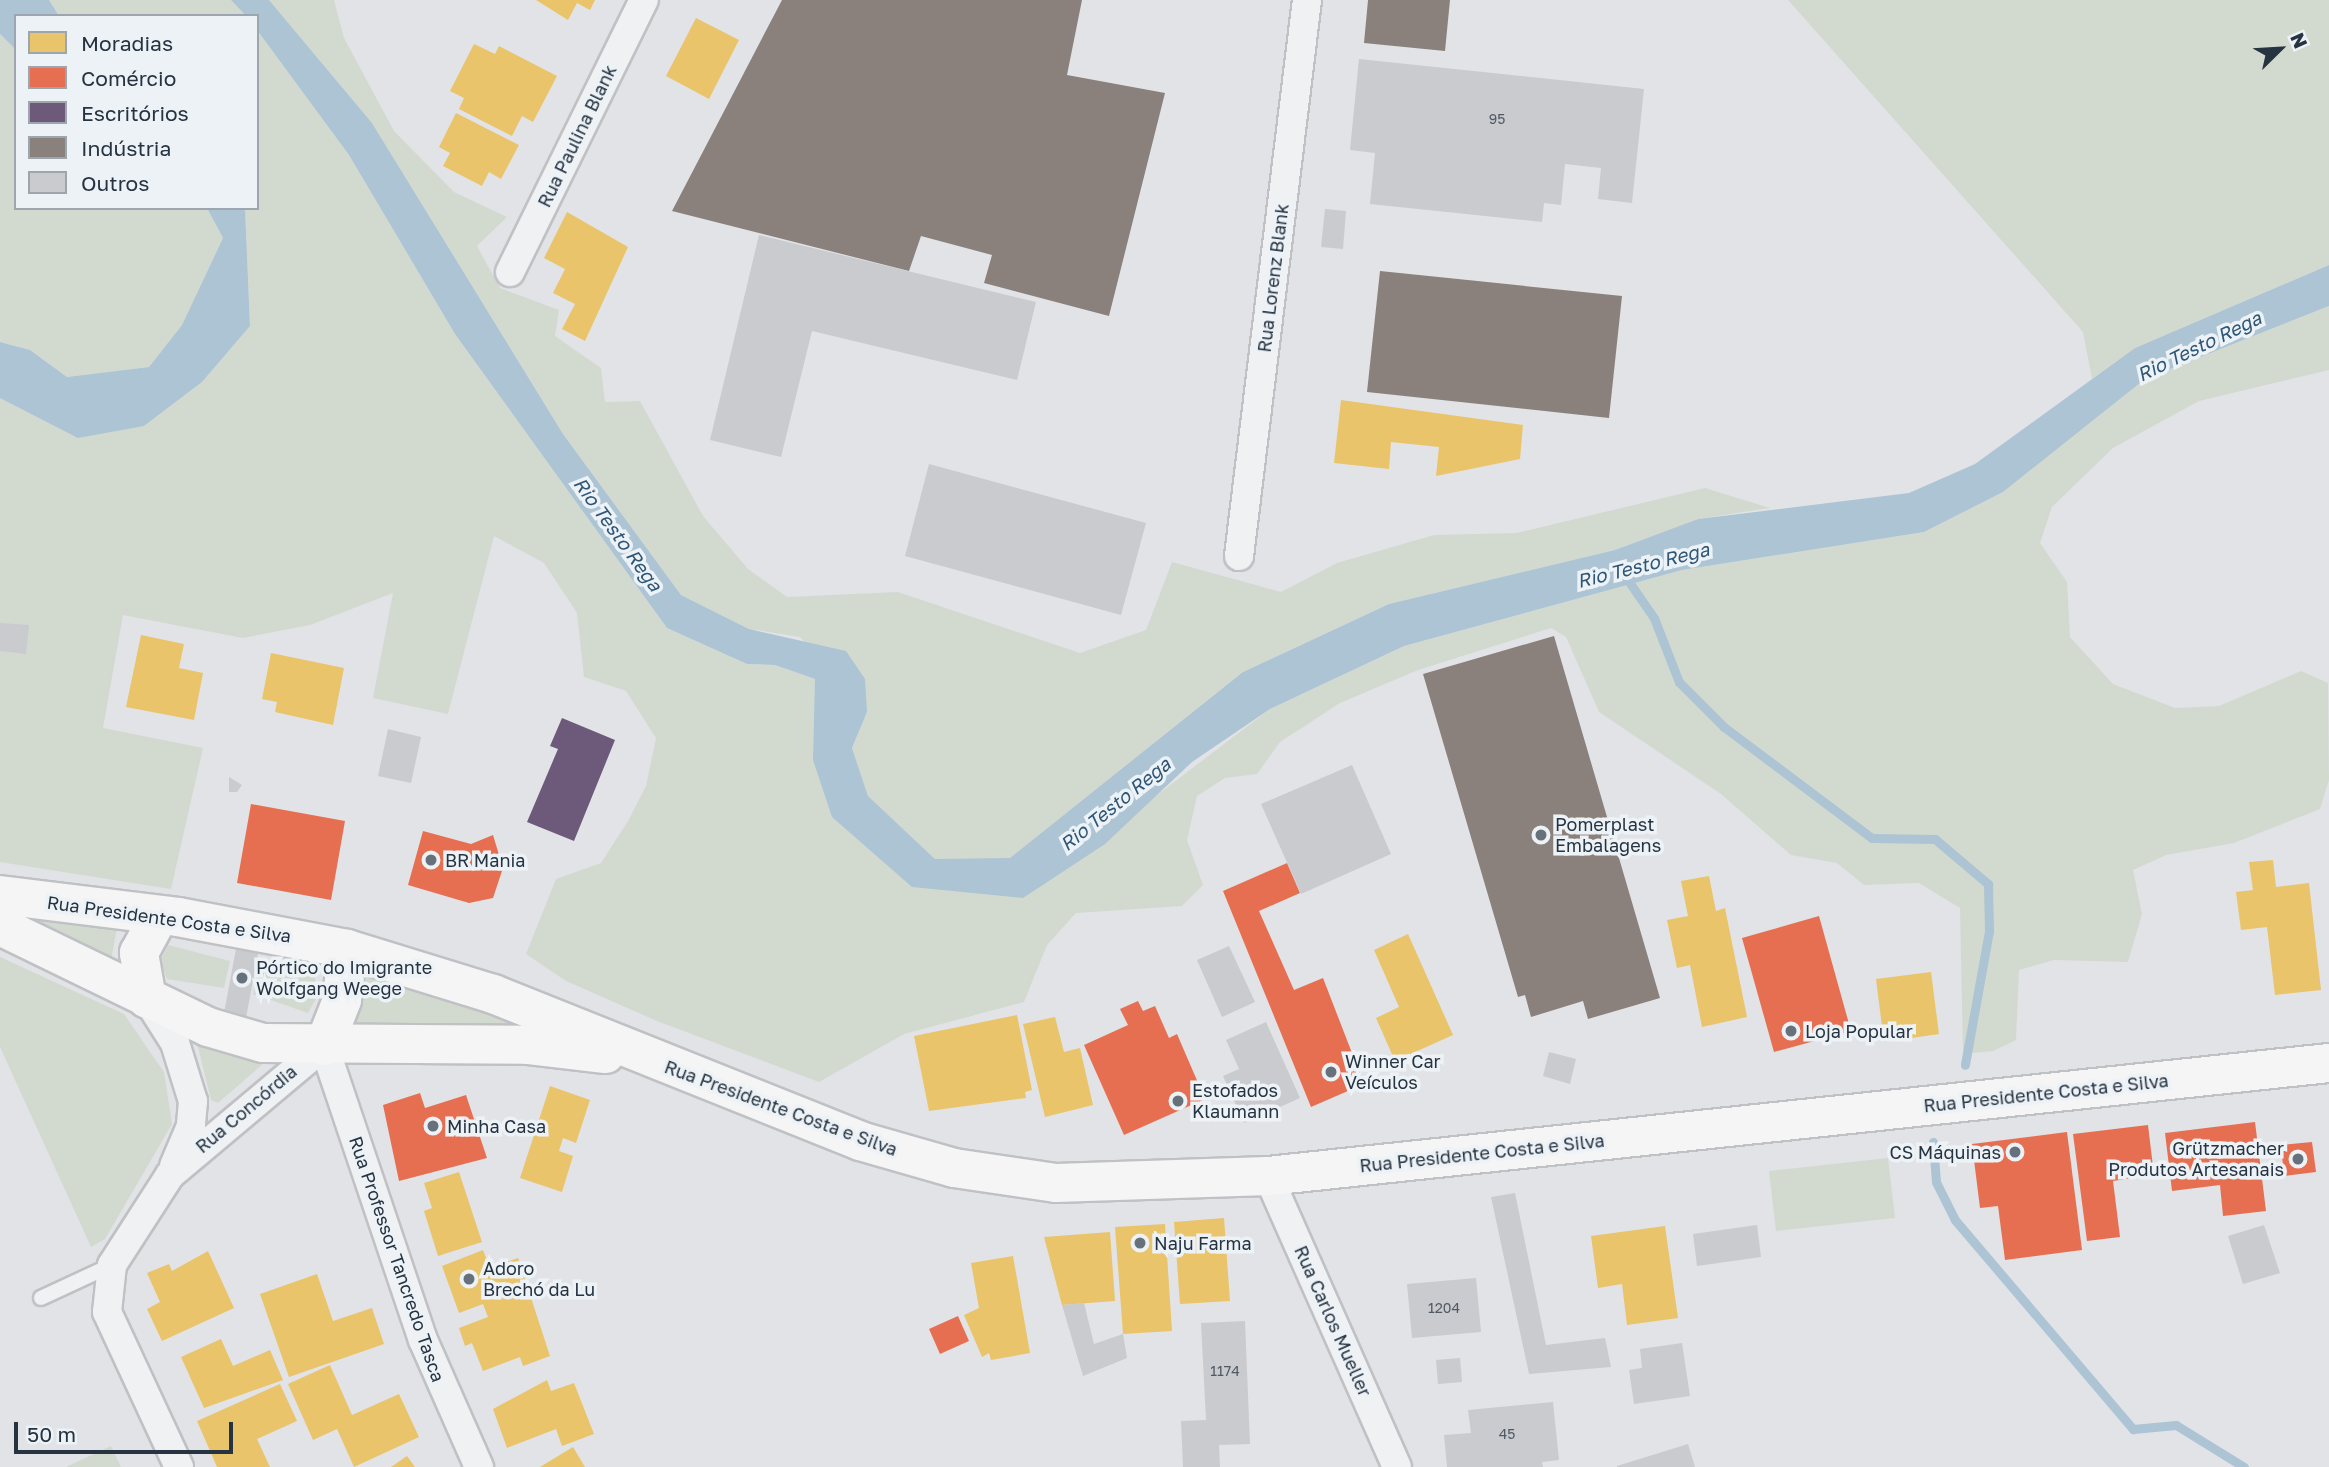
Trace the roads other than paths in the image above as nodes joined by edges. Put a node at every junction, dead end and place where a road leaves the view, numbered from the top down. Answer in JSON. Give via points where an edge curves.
{"nodes":[{"id":1,"x":644,"y":0,"type":"edge"},
{"id":2,"x":1307,"y":0,"type":"edge"},
{"id":3,"x":510,"y":272,"type":"dead end"},
{"id":4,"x":1239,"y":556,"type":"dead end"},
{"id":5,"x":0,"y":895,"type":"edge"},
{"id":6,"x":159,"y":915,"type":"junction"},
{"id":7,"x":0,"y":926,"type":"edge"},
{"id":8,"x":347,"y":949,"type":"junction"},
{"id":9,"x":147,"y":999,"type":"junction"},
{"id":10,"x":324,"y":1046,"type":"junction"},
{"id":11,"x":653,"y":1060,"type":"junction"},
{"id":12,"x":2329,"y":1063,"type":"edge"},
{"id":13,"x":170,"y":1175,"type":"junction"},
{"id":14,"x":1268,"y":1176,"type":"junction"},
{"id":15,"x":112,"y":1265,"type":"junction"},
{"id":16,"x":41,"y":1298,"type":"dead end"},
{"id":17,"x":179,"y":1467,"type":"edge"},
{"id":18,"x":479,"y":1467,"type":"edge"},
{"id":19,"x":1397,"y":1467,"type":"edge"}],
"edges":[{"from":1,"to":3,"type":"street","name":"Rua Paulina Blank"},
{"from":2,"to":4,"type":"street","name":"Rua Lorenz Blank"},
{"from":5,"to":6,"type":"main road","name":"Rua Presidente Costa e Silva"},
{"from":6,"to":8,"type":"main road","name":"Rua Presidente Costa e Silva"},
{"from":6,"to":9,"type":"main road","via":[[139,953]]},
{"from":7,"to":9,"type":"main road","name":"Rua Presidente Costa e Silva"},
{"from":8,"to":10,"type":"main road","via":[[342,1000]]},
{"from":8,"to":11,"type":"main road","name":"Rua Presidente Costa e Silva","via":[[493,994]]},
{"from":9,"to":10,"type":"main road","name":"Rua Presidente Costa e Silva","via":[[236,1037]]},
{"from":9,"to":13,"type":"street","name":"Rua Concórdia","via":[[175,1043],[193,1101],[191,1126]]},
{"from":10,"to":11,"type":"main road","name":"Rua Presidente Costa e Silva","via":[[527,1045]]},
{"from":10,"to":13,"type":"street","name":"Rua Concórdia"},
{"from":10,"to":18,"type":"street","name":"Rua Professor Tancredo Tasca","via":[[423,1340]]},
{"from":11,"to":14,"type":"main road","name":"Rua Presidente Costa e Silva","via":[[860,1141],[954,1168],[1105,1185]]},
{"from":12,"to":14,"type":"main road","name":"Rua Presidente Costa e Silva"},
{"from":13,"to":15,"type":"street","name":"Rua Concórdia"},
{"from":14,"to":19,"type":"street","name":"Rua Carlos Mueller"},
{"from":15,"to":16,"type":"lane"},
{"from":15,"to":17,"type":"street","name":"Rua Concórdia","via":[[107,1312]]}]}
